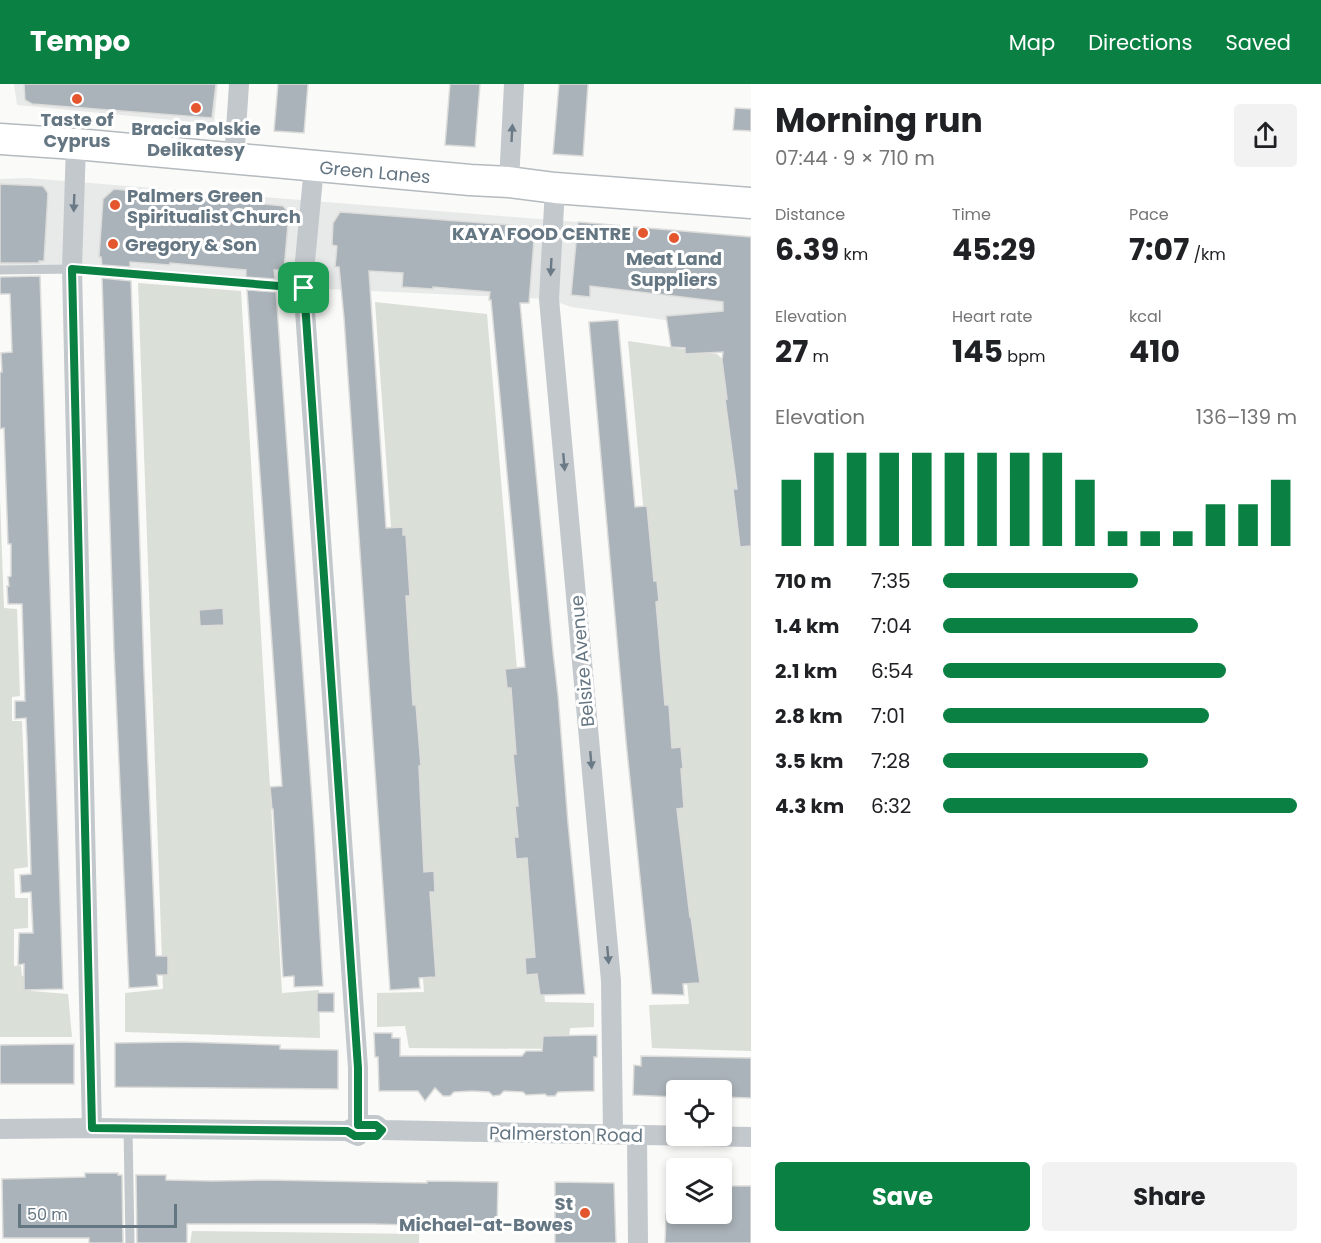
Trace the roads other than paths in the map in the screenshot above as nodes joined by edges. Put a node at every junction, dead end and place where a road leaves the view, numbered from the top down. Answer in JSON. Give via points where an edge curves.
{"nodes":[{"id":1,"x":239,"y":84,"type":"edge"},
{"id":2,"x":514,"y":84,"type":"edge"},
{"id":3,"x":0,"y":139,"type":"edge"},
{"id":4,"x":76,"y":144,"type":"junction"},
{"id":5,"x":234,"y":160,"type":"junction"},
{"id":6,"x":314,"y":167,"type":"junction"},
{"id":7,"x":509,"y":182,"type":"junction"},
{"id":8,"x":555,"y":188,"type":"junction"},
{"id":9,"x":751,"y":203,"type":"edge"},
{"id":10,"x":72,"y":269,"type":"junction"},
{"id":11,"x":0,"y":270,"type":"edge"},
{"id":12,"x":304,"y":288,"type":"junction"},
{"id":13,"x":92,"y":1128,"type":"junction"},
{"id":14,"x":128,"y":1128,"type":"junction"},
{"id":15,"x":353,"y":1128,"type":"junction"},
{"id":16,"x":0,"y":1129,"type":"edge"},
{"id":17,"x":613,"y":1134,"type":"junction"},
{"id":18,"x":637,"y":1135,"type":"junction"},
{"id":19,"x":751,"y":1137,"type":"edge"},
{"id":20,"x":130,"y":1243,"type":"edge"},
{"id":21,"x":638,"y":1243,"type":"edge"}],
"edges":[{"from":1,"to":5,"type":"street"},
{"from":7,"to":2,"type":"street","one_way":true},
{"from":3,"to":4,"type":"main road","name":"Green Lanes"},
{"from":4,"to":5,"type":"main road","name":"Green Lanes"},
{"from":4,"to":10,"type":"street","one_way":true},
{"from":5,"to":6,"type":"main road","name":"Green Lanes"},
{"from":6,"to":7,"type":"main road","name":"Green Lanes"},
{"from":6,"to":12,"type":"street"},
{"from":7,"to":8,"type":"main road","name":"Green Lanes"},
{"from":8,"to":9,"type":"main road","name":"Green Lanes"},
{"from":8,"to":17,"type":"street","name":"Belsize Avenue","one_way":true,"via":[[549,298],[611,981]]},
{"from":10,"to":11,"type":"lane"},
{"from":10,"to":12,"type":"lane"},
{"from":10,"to":13,"type":"street"},
{"from":12,"to":15,"type":"street","via":[[357,1057]]},
{"from":13,"to":14,"type":"street","name":"Palmerston Road"},
{"from":13,"to":16,"type":"street","name":"Palmerston Road"},
{"from":14,"to":15,"type":"street","name":"Palmerston Road"},
{"from":14,"to":20,"type":"lane"},
{"from":15,"to":17,"type":"street","name":"Palmerston Road","via":[[355,1136],[377,1136],[382,1130]]},
{"from":17,"to":18,"type":"street","name":"Palmerston Road"},
{"from":18,"to":19,"type":"street","name":"Palmerston Road"},
{"from":18,"to":21,"type":"street"}]}
